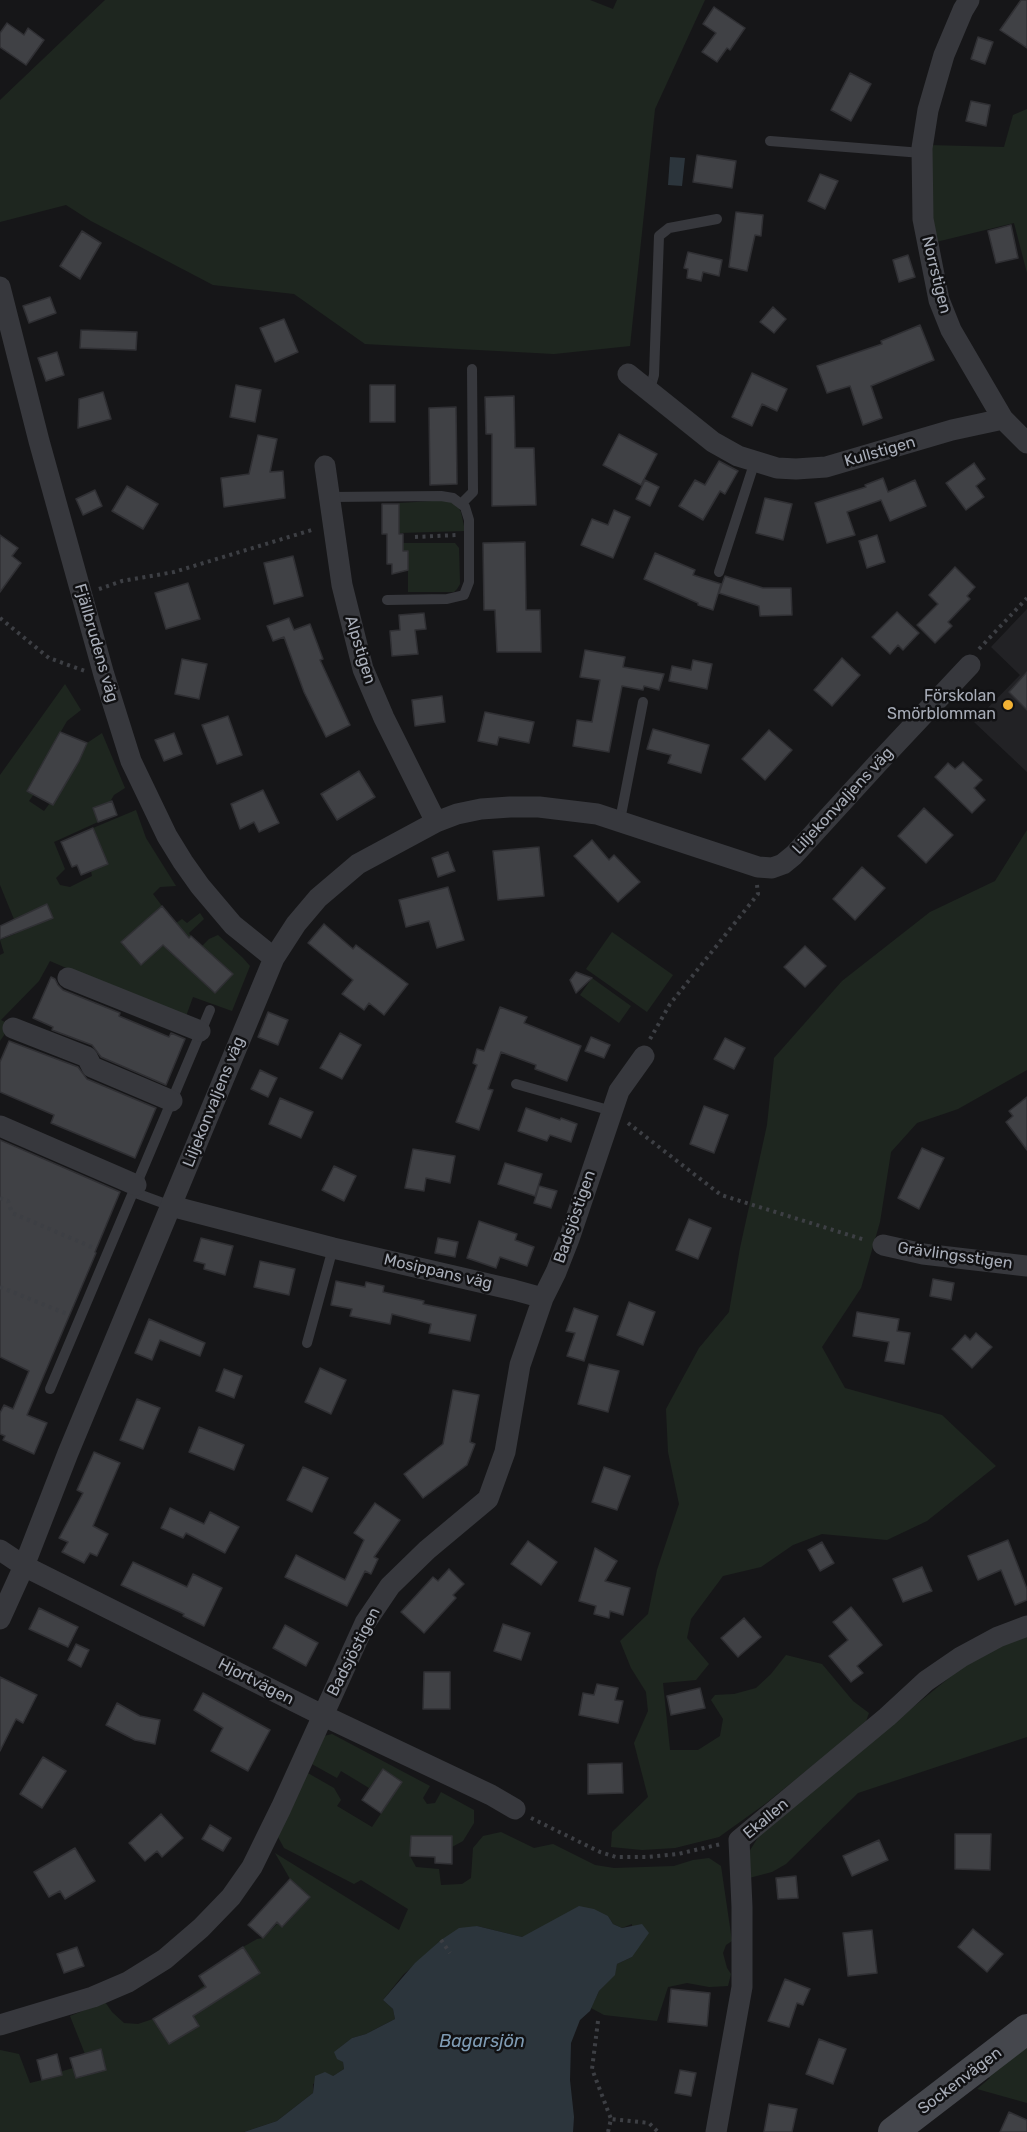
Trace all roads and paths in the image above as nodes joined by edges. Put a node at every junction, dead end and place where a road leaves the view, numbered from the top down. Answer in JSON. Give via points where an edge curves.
{"nodes":[{"id":1,"x":969,"y":0,"type":"edge"},
{"id":2,"x":770,"y":141,"type":"dead end"},
{"id":3,"x":922,"y":153,"type":"junction"},
{"id":4,"x":717,"y":219,"type":"dead end"},
{"id":5,"x":0,"y":287,"type":"edge"},
{"id":6,"x":7,"y":343,"type":"edge"},
{"id":7,"x":472,"y":369,"type":"dead end"},
{"id":8,"x":628,"y":374,"type":"dead end"},
{"id":9,"x":649,"y":392,"type":"junction"},
{"id":10,"x":1003,"y":419,"type":"junction"},
{"id":11,"x":1027,"y":443,"type":"edge"},
{"id":12,"x":756,"y":461,"type":"junction"},
{"id":13,"x":326,"y":466,"type":"dead end"},
{"id":14,"x":330,"y":497,"type":"junction"},
{"id":15,"x":462,"y":503,"type":"junction"},
{"id":16,"x":334,"y":523,"type":"junction"},
{"id":17,"x":469,"y":535,"type":"junction"},
{"id":18,"x":415,"y":537,"type":"dead end"},
{"id":19,"x":719,"y":572,"type":"dead end"},
{"id":20,"x":82,"y":594,"type":"junction"},
{"id":21,"x":1027,"y":598,"type":"edge"},
{"id":22,"x":387,"y":600,"type":"dead end"},
{"id":23,"x":0,"y":618,"type":"edge"},
{"id":24,"x":970,"y":665,"type":"joint"},
{"id":25,"x":104,"y":675,"type":"junction"},
{"id":26,"x":643,"y":702,"type":"dead end"},
{"id":27,"x":620,"y":820,"type":"junction"},
{"id":28,"x":436,"y":822,"type":"junction"},
{"id":29,"x":758,"y":867,"type":"junction"},
{"id":30,"x":274,"y":958,"type":"junction"},
{"id":31,"x":68,"y":978,"type":"dead end"},
{"id":32,"x":210,"y":1010,"type":"dead end"},
{"id":33,"x":13,"y":1028,"type":"dead end"},
{"id":34,"x":200,"y":1031,"type":"junction"},
{"id":35,"x":644,"y":1056,"type":"joint"},
{"id":36,"x":516,"y":1084,"type":"dead end"},
{"id":37,"x":172,"y":1101,"type":"junction"},
{"id":38,"x":612,"y":1111,"type":"junction"},
{"id":39,"x":0,"y":1126,"type":"edge"},
{"id":40,"x":135,"y":1188,"type":"junction"},
{"id":41,"x":0,"y":1198,"type":"edge"},
{"id":42,"x":171,"y":1206,"type":"junction"},
{"id":43,"x":883,"y":1245,"type":"joint"},
{"id":44,"x":333,"y":1248,"type":"junction"},
{"id":45,"x":107,"y":1253,"type":"junction"},
{"id":46,"x":1027,"y":1266,"type":"edge"},
{"id":47,"x":0,"y":1287,"type":"edge"},
{"id":48,"x":543,"y":1298,"type":"junction"},
{"id":49,"x":79,"y":1319,"type":"junction"},
{"id":50,"x":307,"y":1343,"type":"dead end"},
{"id":51,"x":50,"y":1389,"type":"dead end"},
{"id":52,"x":0,"y":1550,"type":"edge"},
{"id":53,"x":24,"y":1566,"type":"junction"},
{"id":54,"x":0,"y":1619,"type":"edge"},
{"id":55,"x":1027,"y":1626,"type":"edge"},
{"id":56,"x":322,"y":1715,"type":"junction"},
{"id":57,"x":515,"y":1809,"type":"joint"},
{"id":58,"x":739,"y":1840,"type":"junction"},
{"id":59,"x":441,"y":1940,"type":"dead end"},
{"id":60,"x":450,"y":1953,"type":"dead end"},
{"id":61,"x":598,"y":2021,"type":"dead end"},
{"id":62,"x":0,"y":2025,"type":"edge"},
{"id":63,"x":1027,"y":2029,"type":"edge"},
{"id":64,"x":611,"y":2120,"type":"junction"},
{"id":65,"x":608,"y":2132,"type":"edge"},
{"id":66,"x":658,"y":2132,"type":"edge"},
{"id":67,"x":716,"y":2132,"type":"edge"},
{"id":68,"x":893,"y":2132,"type":"edge"}],
"edges":[{"from":1,"to":3,"type":"street","name":"Norrstigen","via":[[935,80]]},
{"from":2,"to":3,"type":"lane"},
{"from":3,"to":10,"type":"street","name":"Norrstigen","via":[[923,219],[939,300],[951,330]]},
{"from":4,"to":9,"type":"lane","via":[[669,228],[659,236],[654,375]]},
{"from":5,"to":6,"type":"street","name":"Fjällbrudens väg"},
{"from":6,"to":20,"type":"street","name":"Fjällbrudens väg"},
{"from":7,"to":15,"type":"lane","via":[[472,492]]},
{"from":8,"to":9,"type":"street","name":"Kullstigen"},
{"from":9,"to":12,"type":"street","name":"Kullstigen","via":[[713,442]]},
{"from":10,"to":11,"type":"street","name":"Norrstigen"},
{"from":10,"to":12,"type":"street","name":"Kullstigen","via":[[826,467],[796,470]]},
{"from":12,"to":19,"type":"lane"},
{"from":13,"to":14,"type":"street","name":"Alpstigen"},
{"from":14,"to":15,"type":"lane","via":[[441,496]]},
{"from":14,"to":16,"type":"street","name":"Alpstigen"},
{"from":15,"to":17,"type":"lane"},
{"from":16,"to":20,"type":"path","via":[[174,572],[122,581]]},
{"from":16,"to":28,"type":"street","name":"Alpstigen","via":[[342,585],[363,669]]},
{"from":17,"to":18,"type":"path"},
{"from":17,"to":22,"type":"lane","via":[[469,582],[464,595]]},
{"from":20,"to":25,"type":"street","name":"Fjällbrudens väg"},
{"from":21,"to":24,"type":"path","via":[[973,656]]},
{"from":23,"to":25,"type":"path","via":[[49,658]]},
{"from":24,"to":29,"type":"street","name":"Liljekonvaljens väg","via":[[794,855],[783,864]]},
{"from":25,"to":30,"type":"street","name":"Fjällbrudens väg","via":[[131,761],[166,836],[233,925]]},
{"from":26,"to":27,"type":"lane"},
{"from":27,"to":28,"type":"street","name":"Liljekonvaljens väg","via":[[539,807],[510,807],[481,809]]},
{"from":27,"to":29,"type":"street","name":"Liljekonvaljens väg"},
{"from":28,"to":30,"type":"street","name":"Liljekonvaljens väg","via":[[358,864],[336,881],[296,924]]},
{"from":29,"to":35,"type":"path","via":[[758,894],[670,1004]]},
{"from":30,"to":42,"type":"street","name":"Liljekonvaljens väg"},
{"from":31,"to":34,"type":"street"},
{"from":32,"to":34,"type":"lane"},
{"from":33,"to":37,"type":"street","via":[[87,1057],[92,1068]]},
{"from":34,"to":37,"type":"lane"},
{"from":35,"to":38,"type":"street","name":"Badsjöstigen","via":[[619,1091]]},
{"from":36,"to":38,"type":"lane"},
{"from":37,"to":40,"type":"lane"},
{"from":38,"to":43,"type":"path","via":[[721,1195]]},
{"from":38,"to":48,"type":"street","name":"Badsjöstigen","via":[[569,1239]]},
{"from":39,"to":40,"type":"street"},
{"from":40,"to":42,"type":"lane"},
{"from":40,"to":45,"type":"lane"},
{"from":41,"to":45,"type":"path","via":[[8,1201],[12,1212]]},
{"from":42,"to":44,"type":"street","name":"Mosippans väg"},
{"from":42,"to":53,"type":"street","name":"Liljekonvaljens väg"},
{"from":43,"to":46,"type":"street","name":"Grävlingsstigen","via":[[923,1254]]},
{"from":44,"to":48,"type":"street","name":"Mosippans väg"},
{"from":44,"to":50,"type":"lane"},
{"from":45,"to":49,"type":"lane"},
{"from":47,"to":49,"type":"path"},
{"from":48,"to":56,"type":"street","name":"Badsjöstigen","via":[[519,1365],[505,1452],[488,1499],[390,1586],[366,1623]]},
{"from":49,"to":51,"type":"lane"},
{"from":52,"to":53,"type":"street","name":"Hjortvägen"},
{"from":53,"to":54,"type":"street","name":"Liljekonvaljens väg"},
{"from":53,"to":56,"type":"street","name":"Hjortvägen"},
{"from":55,"to":58,"type":"street","name":"Ekallen","via":[[961,1657],[926,1681]]},
{"from":56,"to":57,"type":"street","name":"Hjortvägen"},
{"from":56,"to":62,"type":"street","name":"Badsjöstigen","via":[[252,1867],[231,1897],[201,1928],[165,1959],[128,1982],[93,1997]]},
{"from":57,"to":58,"type":"path","via":[[616,1857],[678,1854]]},
{"from":58,"to":67,"type":"street","name":"Ekallen","via":[[742,1987]]},
{"from":59,"to":60,"type":"path"},
{"from":61,"to":64,"type":"path","via":[[592,2069]]},
{"from":63,"to":68,"type":"street","name":"Sockenvägen"},
{"from":64,"to":65,"type":"path"},
{"from":64,"to":66,"type":"path","via":[[649,2123]]}]}
